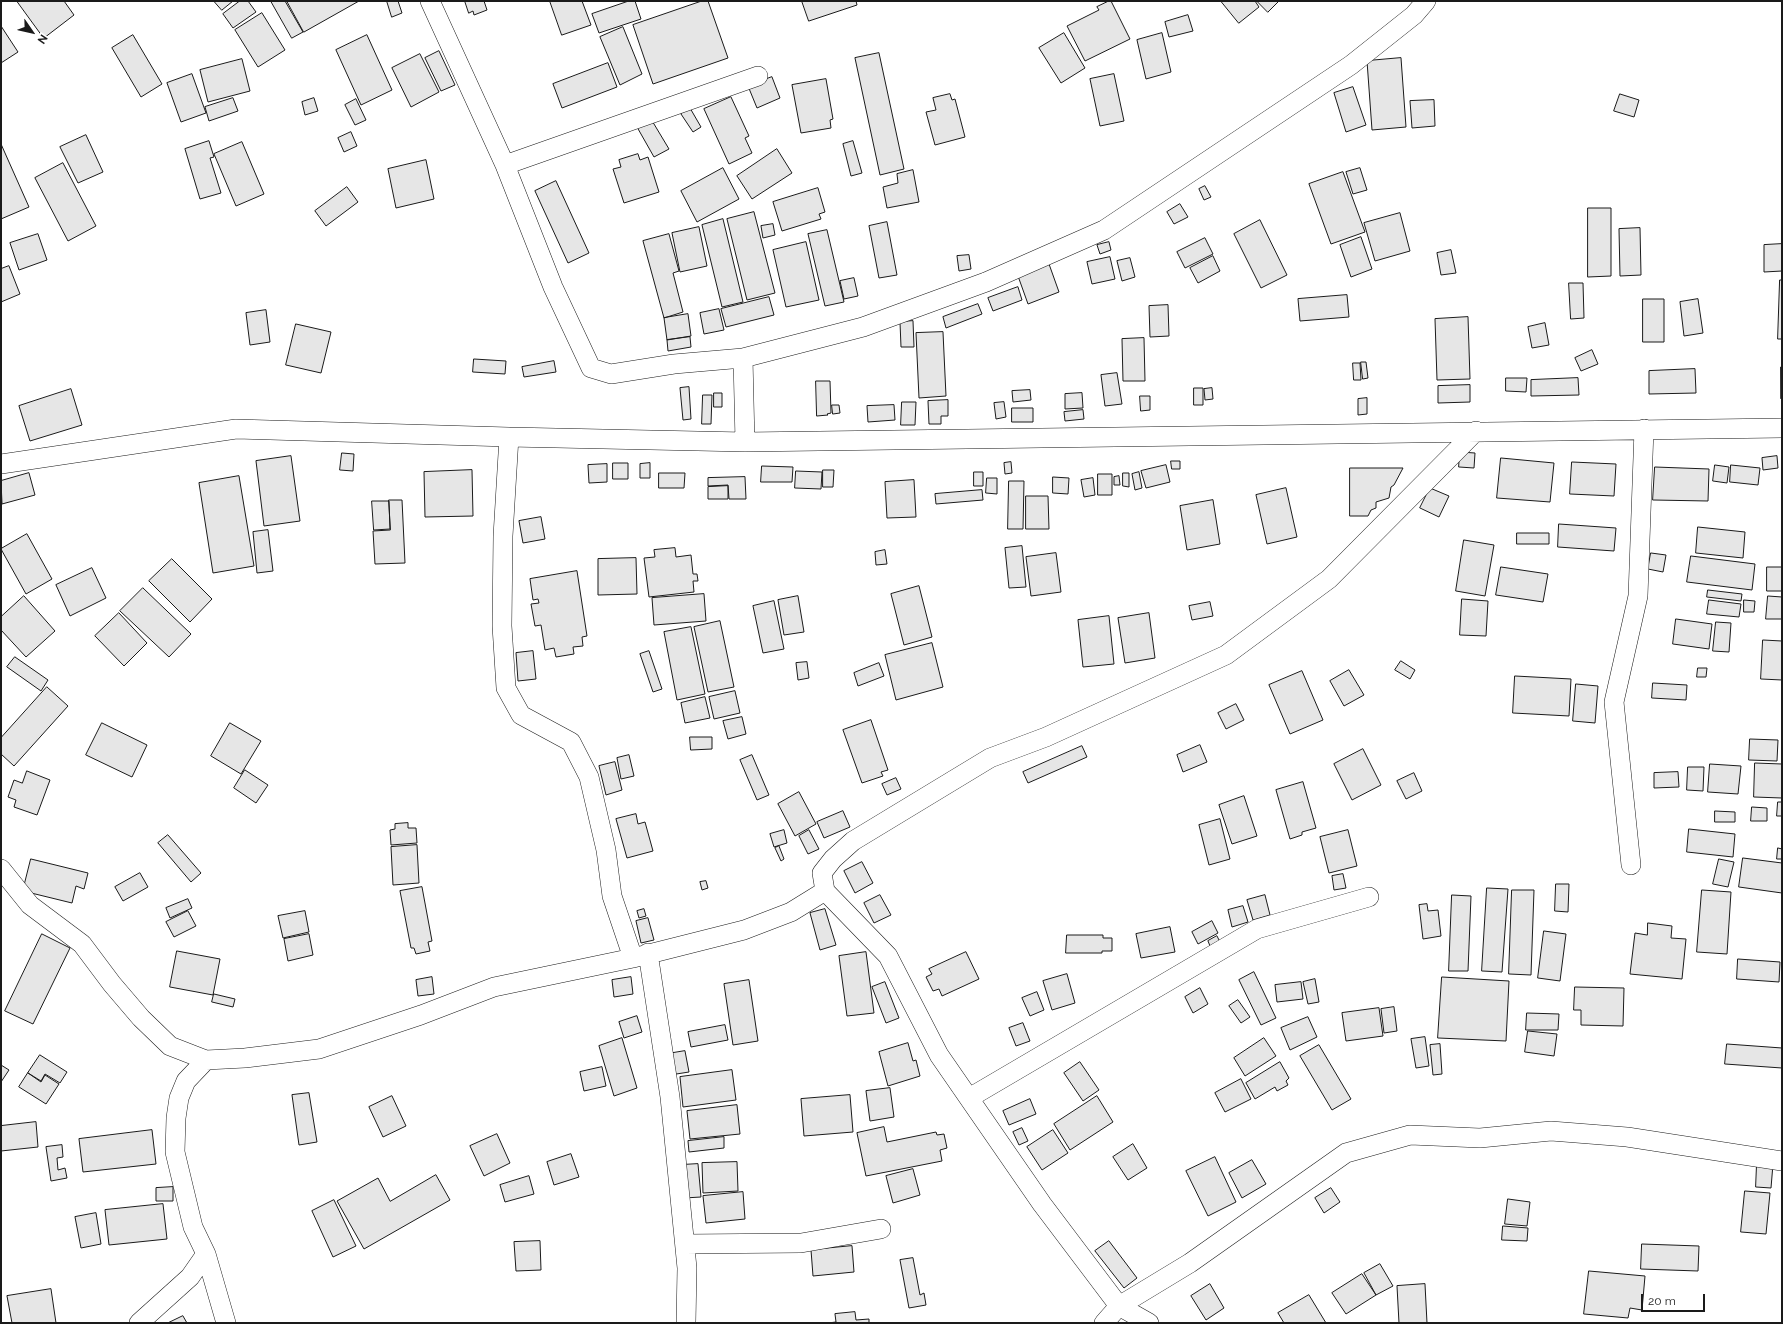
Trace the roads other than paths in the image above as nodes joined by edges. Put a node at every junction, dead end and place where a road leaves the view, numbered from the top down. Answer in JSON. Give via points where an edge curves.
{"nodes":[{"id":1,"x":430,"y":1,"type":"edge"},
{"id":2,"x":1426,"y":1,"type":"edge"},
{"id":3,"x":758,"y":76,"type":"dead end"},
{"id":4,"x":505,"y":166,"type":"junction"},
{"id":5,"x":743,"y":358,"type":"junction"},
{"id":6,"x":1782,"y":428,"type":"edge"},
{"id":7,"x":1644,"y":429,"type":"junction"},
{"id":8,"x":1476,"y":431,"type":"junction"},
{"id":9,"x":509,"y":437,"type":"junction"},
{"id":10,"x":745,"y":442,"type":"junction"},
{"id":11,"x":1,"y":464,"type":"edge"},
{"id":12,"x":1631,"y":865,"type":"dead end"},
{"id":13,"x":1,"y":869,"type":"edge"},
{"id":14,"x":825,"y":891,"type":"junction"},
{"id":15,"x":1369,"y":897,"type":"dead end"},
{"id":16,"x":640,"y":955,"type":"junction"},
{"id":17,"x":206,"y":1060,"type":"junction"},
{"id":18,"x":969,"y":1098,"type":"junction"},
{"id":19,"x":1782,"y":1161,"type":"edge"},
{"id":20,"x":881,"y":1229,"type":"dead end"},
{"id":21,"x":685,"y":1244,"type":"junction"},
{"id":22,"x":206,"y":1254,"type":"junction"},
{"id":23,"x":1119,"y":1306,"type":"junction"},
{"id":24,"x":139,"y":1323,"type":"edge"},
{"id":25,"x":226,"y":1323,"type":"edge"},
{"id":26,"x":686,"y":1323,"type":"edge"},
{"id":27,"x":1104,"y":1323,"type":"edge"},
{"id":28,"x":1149,"y":1323,"type":"edge"}],
"edges":[{"from":1,"to":4,"type":"street"},
{"from":2,"to":5,"type":"street","via":[[1414,15],[1351,65],[1104,230],[986,282],[870,324]]},
{"from":3,"to":4,"type":"street"},
{"from":4,"to":5,"type":"street","via":[[553,287],[591,368],[611,374],[674,364]]},
{"from":5,"to":10,"type":"street"},
{"from":6,"to":7,"type":"street"},
{"from":7,"to":8,"type":"street"},
{"from":7,"to":12,"type":"street","via":[[1638,596],[1614,702]]},
{"from":8,"to":10,"type":"street"},
{"from":8,"to":14,"type":"street","via":[[1329,578],[1226,655],[1046,737],[990,758],[853,841],[822,873]]},
{"from":9,"to":10,"type":"street"},
{"from":9,"to":11,"type":"street","via":[[236,429]]},
{"from":9,"to":16,"type":"street","via":[[503,536],[502,626],[506,688],[521,715],[571,742],[589,777],[606,850],[612,896]]},
{"from":13,"to":17,"type":"street","via":[[30,905],[82,944],[136,1012],[170,1046]]},
{"from":14,"to":16,"type":"street","via":[[791,912],[744,930]]},
{"from":14,"to":18,"type":"street","via":[[888,956],[939,1055]]},
{"from":15,"to":18,"type":"street","via":[[1257,929]]},
{"from":16,"to":17,"type":"street","via":[[494,987],[421,1015],[319,1049]]},
{"from":16,"to":21,"type":"street","via":[[670,1097]]},
{"from":17,"to":22,"type":"street","via":[[186,1081],[179,1098],[175,1152],[193,1227]]},
{"from":18,"to":23,"type":"street","via":[[1042,1204]]},
{"from":19,"to":23,"type":"street","via":[[1627,1137],[1551,1131],[1480,1138],[1410,1135],[1346,1152],[1190,1263]]},
{"from":20,"to":21,"type":"street","via":[[801,1243]]},
{"from":21,"to":26,"type":"street"},
{"from":22,"to":24,"type":"street","via":[[190,1277]]},
{"from":22,"to":25,"type":"street"},
{"from":23,"to":27,"type":"street"},
{"from":23,"to":28,"type":"street"}]}
